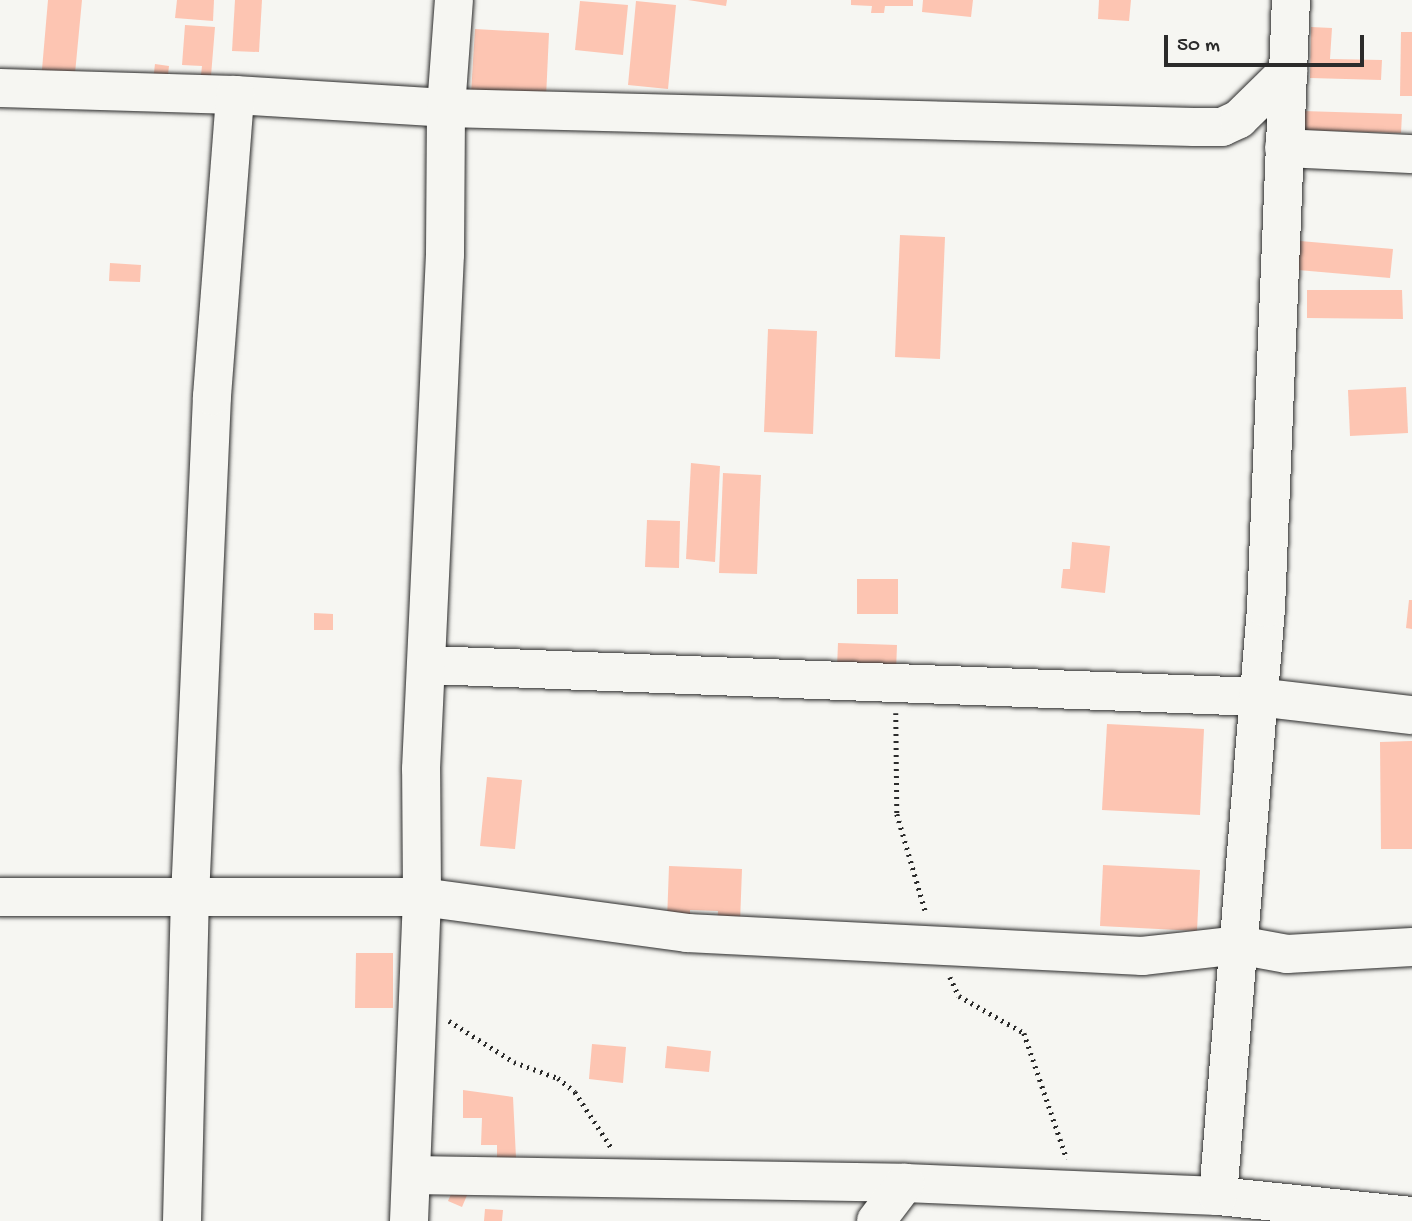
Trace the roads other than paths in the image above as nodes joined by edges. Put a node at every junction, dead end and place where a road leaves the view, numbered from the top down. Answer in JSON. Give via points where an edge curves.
{"nodes":[{"id":1,"x":454,"y":0,"type":"edge"},
{"id":2,"x":1291,"y":0,"type":"edge"},
{"id":3,"x":1288,"y":71,"type":"junction"},
{"id":4,"x":0,"y":88,"type":"edge"},
{"id":5,"x":235,"y":95,"type":"junction"},
{"id":6,"x":446,"y":108,"type":"junction"},
{"id":7,"x":1284,"y":148,"type":"junction"},
{"id":8,"x":1412,"y":154,"type":"edge"},
{"id":9,"x":429,"y":665,"type":"junction"},
{"id":10,"x":1258,"y":697,"type":"junction"},
{"id":11,"x":1412,"y":715,"type":"edge"},
{"id":12,"x":0,"y":897,"type":"edge"},
{"id":13,"x":422,"y":897,"type":"junction"},
{"id":14,"x":190,"y":898,"type":"junction"},
{"id":15,"x":1238,"y":945,"type":"junction"},
{"id":16,"x":1412,"y":947,"type":"edge"},
{"id":17,"x":411,"y":1175,"type":"junction"},
{"id":18,"x":905,"y":1182,"type":"junction"},
{"id":19,"x":1218,"y":1196,"type":"junction"},
{"id":20,"x":1412,"y":1216,"type":"edge"},
{"id":21,"x":182,"y":1221,"type":"edge"},
{"id":22,"x":409,"y":1221,"type":"edge"},
{"id":23,"x":876,"y":1221,"type":"edge"}],
"edges":[{"from":1,"to":6,"type":"street"},
{"from":2,"to":3,"type":"street"},
{"from":3,"to":6,"type":"street","via":[[1239,119],[1222,127]]},
{"from":3,"to":7,"type":"street"},
{"from":4,"to":5,"type":"street"},
{"from":5,"to":6,"type":"street"},
{"from":5,"to":14,"type":"street","via":[[212,396]]},
{"from":6,"to":9,"type":"street"},
{"from":7,"to":8,"type":"street"},
{"from":7,"to":10,"type":"street","via":[[1267,594]]},
{"from":9,"to":10,"type":"street"},
{"from":9,"to":13,"type":"street","via":[[421,769]]},
{"from":10,"to":11,"type":"street"},
{"from":10,"to":15,"type":"street"},
{"from":12,"to":14,"type":"street"},
{"from":13,"to":14,"type":"street"},
{"from":13,"to":15,"type":"street","via":[[687,933],[1142,956]]},
{"from":13,"to":17,"type":"street"},
{"from":14,"to":21,"type":"street"},
{"from":15,"to":16,"type":"street","via":[[1287,954]]},
{"from":15,"to":19,"type":"street"},
{"from":17,"to":18,"type":"street"},
{"from":17,"to":22,"type":"street"},
{"from":18,"to":19,"type":"street"},
{"from":18,"to":23,"type":"street"},
{"from":19,"to":20,"type":"street"}]}
